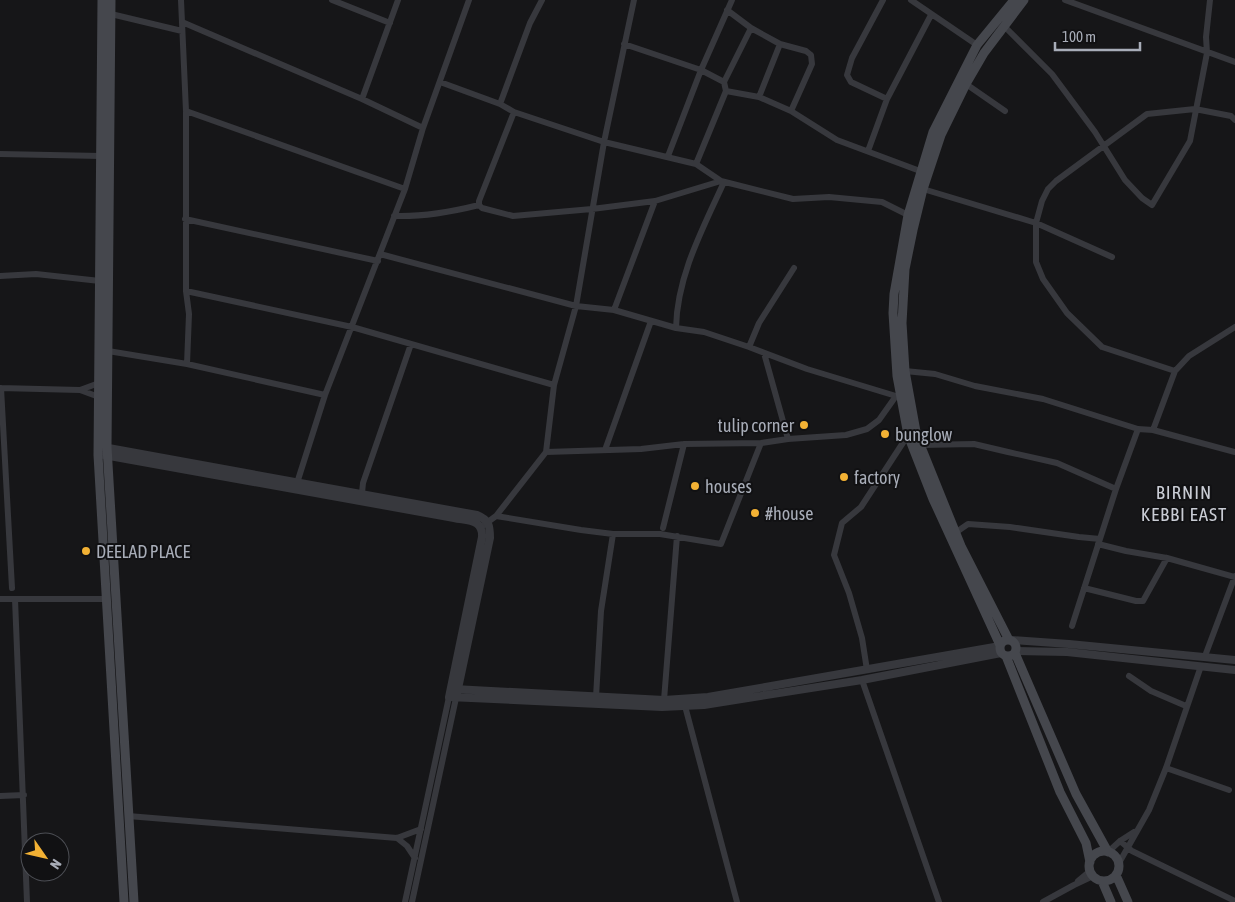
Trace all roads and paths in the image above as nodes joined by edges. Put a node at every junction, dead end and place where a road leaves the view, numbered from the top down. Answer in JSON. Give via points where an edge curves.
{"nodes":[{"id":1,"x":102,"y":0,"type":"edge"},
{"id":2,"x":111,"y":0,"type":"edge"},
{"id":3,"x":181,"y":0,"type":"edge"},
{"id":4,"x":332,"y":0,"type":"edge"},
{"id":5,"x":398,"y":0,"type":"edge"},
{"id":6,"x":468,"y":0,"type":"edge"},
{"id":7,"x":542,"y":0,"type":"edge"},
{"id":8,"x":634,"y":0,"type":"edge"},
{"id":9,"x":732,"y":0,"type":"edge"},
{"id":10,"x":883,"y":0,"type":"edge"},
{"id":11,"x":911,"y":0,"type":"edge"},
{"id":12,"x":1014,"y":0,"type":"edge"},
{"id":13,"x":1024,"y":0,"type":"edge"},
{"id":14,"x":1065,"y":0,"type":"edge"},
{"id":15,"x":1210,"y":0,"type":"edge"},
{"id":16,"x":728,"y":10,"type":"junction"},
{"id":17,"x":111,"y":14,"type":"junction"},
{"id":18,"x":931,"y":15,"type":"junction"},
{"id":19,"x":182,"y":22,"type":"junction"},
{"id":20,"x":390,"y":23,"type":"junction"},
{"id":21,"x":1004,"y":26,"type":"junction"},
{"id":22,"x":750,"y":28,"type":"junction"},
{"id":23,"x":182,"y":31,"type":"junction"},
{"id":24,"x":624,"y":44,"type":"junction"},
{"id":25,"x":780,"y":44,"type":"junction"},
{"id":26,"x":977,"y":45,"type":"junction"},
{"id":27,"x":1206,"y":53,"type":"junction"},
{"id":28,"x":1235,"y":62,"type":"edge"},
{"id":29,"x":701,"y":70,"type":"junction"},
{"id":30,"x":440,"y":82,"type":"junction"},
{"id":31,"x":724,"y":82,"type":"junction"},
{"id":32,"x":966,"y":84,"type":"junction"},
{"id":33,"x":726,"y":91,"type":"junction"},
{"id":34,"x":362,"y":98,"type":"junction"},
{"id":35,"x":759,"y":98,"type":"junction"},
{"id":36,"x":887,"y":99,"type":"junction"},
{"id":37,"x":500,"y":104,"type":"junction"},
{"id":38,"x":1196,"y":109,"type":"junction"},
{"id":39,"x":186,"y":111,"type":"junction"},
{"id":40,"x":791,"y":111,"type":"junction"},
{"id":41,"x":1005,"y":111,"type":"dead end"},
{"id":42,"x":514,"y":112,"type":"junction"},
{"id":43,"x":1235,"y":120,"type":"edge"},
{"id":44,"x":424,"y":128,"type":"junction"},
{"id":45,"x":604,"y":142,"type":"junction"},
{"id":46,"x":1103,"y":146,"type":"junction"},
{"id":47,"x":868,"y":151,"type":"junction"},
{"id":48,"x":0,"y":154,"type":"edge"},
{"id":49,"x":101,"y":156,"type":"junction"},
{"id":50,"x":668,"y":156,"type":"junction"},
{"id":51,"x":696,"y":164,"type":"junction"},
{"id":52,"x":920,"y":171,"type":"junction"},
{"id":53,"x":722,"y":181,"type":"junction"},
{"id":54,"x":405,"y":189,"type":"junction"},
{"id":55,"x":924,"y":189,"type":"junction"},
{"id":56,"x":655,"y":200,"type":"junction"},
{"id":57,"x":480,"y":205,"type":"junction"},
{"id":58,"x":592,"y":209,"type":"junction"},
{"id":59,"x":908,"y":215,"type":"junction"},
{"id":60,"x":394,"y":216,"type":"junction"},
{"id":61,"x":185,"y":219,"type":"junction"},
{"id":62,"x":1036,"y":223,"type":"junction"},
{"id":63,"x":379,"y":257,"type":"junction"},
{"id":64,"x":1112,"y":257,"type":"dead end"},
{"id":65,"x":794,"y":268,"type":"dead end"},
{"id":66,"x":0,"y":276,"type":"edge"},
{"id":67,"x":100,"y":281,"type":"junction"},
{"id":68,"x":186,"y":291,"type":"junction"},
{"id":69,"x":576,"y":306,"type":"junction"},
{"id":70,"x":614,"y":310,"type":"junction"},
{"id":71,"x":651,"y":321,"type":"junction"},
{"id":72,"x":352,"y":327,"type":"junction"},
{"id":73,"x":1235,"y":327,"type":"edge"},
{"id":74,"x":676,"y":328,"type":"junction"},
{"id":75,"x":411,"y":344,"type":"junction"},
{"id":76,"x":749,"y":347,"type":"junction"},
{"id":77,"x":108,"y":351,"type":"junction"},
{"id":78,"x":764,"y":353,"type":"junction"},
{"id":79,"x":187,"y":364,"type":"junction"},
{"id":80,"x":905,"y":371,"type":"junction"},
{"id":81,"x":1175,"y":371,"type":"junction"},
{"id":82,"x":99,"y":383,"type":"junction"},
{"id":83,"x":554,"y":385,"type":"junction"},
{"id":84,"x":1,"y":388,"type":"edge"},
{"id":85,"x":80,"y":390,"type":"junction"},
{"id":86,"x":326,"y":395,"type":"junction"},
{"id":87,"x":899,"y":396,"type":"junction"},
{"id":88,"x":99,"y":397,"type":"junction"},
{"id":89,"x":1138,"y":429,"type":"junction"},
{"id":90,"x":1153,"y":430,"type":"junction"},
{"id":91,"x":908,"y":435,"type":"junction"},
{"id":92,"x":788,"y":439,"type":"junction"},
{"id":93,"x":684,"y":444,"type":"junction"},
{"id":94,"x":761,"y":444,"type":"junction"},
{"id":95,"x":921,"y":445,"type":"junction"},
{"id":96,"x":605,"y":450,"type":"junction"},
{"id":97,"x":103,"y":451,"type":"junction"},
{"id":98,"x":546,"y":452,"type":"junction"},
{"id":99,"x":1235,"y":452,"type":"edge"},
{"id":100,"x":297,"y":482,"type":"junction"},
{"id":101,"x":1116,"y":489,"type":"junction"},
{"id":102,"x":316,"y":490,"type":"junction"},
{"id":103,"x":362,"y":493,"type":"junction"},
{"id":104,"x":496,"y":516,"type":"junction"},
{"id":105,"x":488,"y":522,"type":"junction"},
{"id":106,"x":481,"y":527,"type":"junction"},
{"id":107,"x":663,"y":528,"type":"dead end"},
{"id":108,"x":955,"y":533,"type":"junction"},
{"id":109,"x":613,"y":534,"type":"junction"},
{"id":110,"x":677,"y":536,"type":"junction"},
{"id":111,"x":1099,"y":541,"type":"junction"},
{"id":112,"x":1167,"y":558,"type":"junction"},
{"id":113,"x":1235,"y":577,"type":"edge"},
{"id":114,"x":12,"y":588,"type":"dead end"},
{"id":115,"x":1084,"y":588,"type":"junction"},
{"id":116,"x":0,"y":599,"type":"edge"},
{"id":117,"x":15,"y":599,"type":"junction"},
{"id":118,"x":106,"y":599,"type":"junction"},
{"id":119,"x":1072,"y":626,"type":"dead end"},
{"id":120,"x":1010,"y":640,"type":"junction"},
{"id":121,"x":1006,"y":651,"type":"junction"},
{"id":122,"x":1205,"y":656,"type":"junction"},
{"id":123,"x":1235,"y":660,"type":"edge"},
{"id":124,"x":1200,"y":666,"type":"junction"},
{"id":125,"x":867,"y":670,"type":"junction"},
{"id":126,"x":1235,"y":670,"type":"edge"},
{"id":127,"x":1129,"y":676,"type":"dead end"},
{"id":128,"x":862,"y":680,"type":"junction"},
{"id":129,"x":454,"y":689,"type":"junction"},
{"id":130,"x":453,"y":697,"type":"junction"},
{"id":131,"x":596,"y":697,"type":"junction"},
{"id":132,"x":664,"y":700,"type":"junction"},
{"id":133,"x":685,"y":706,"type":"junction"},
{"id":134,"x":1186,"y":706,"type":"junction"},
{"id":135,"x":1166,"y":768,"type":"junction"},
{"id":136,"x":1229,"y":790,"type":"dead end"},
{"id":137,"x":24,"y":795,"type":"junction"},
{"id":138,"x":0,"y":796,"type":"edge"},
{"id":139,"x":128,"y":816,"type":"junction"},
{"id":140,"x":420,"y":829,"type":"junction"},
{"id":141,"x":1135,"y":832,"type":"junction"},
{"id":142,"x":397,"y":838,"type":"junction"},
{"id":143,"x":1120,"y":841,"type":"junction"},
{"id":144,"x":1128,"y":847,"type":"junction"},
{"id":145,"x":1108,"y":852,"type":"junction"},
{"id":146,"x":415,"y":858,"type":"junction"},
{"id":147,"x":1119,"y":863,"type":"junction"},
{"id":148,"x":1094,"y":872,"type":"junction"},
{"id":149,"x":1116,"y":875,"type":"junction"},
{"id":150,"x":1235,"y":901,"type":"edge"},
{"id":151,"x":27,"y":902,"type":"edge"},
{"id":152,"x":124,"y":902,"type":"edge"},
{"id":153,"x":134,"y":902,"type":"edge"},
{"id":154,"x":405,"y":902,"type":"edge"},
{"id":155,"x":412,"y":902,"type":"edge"},
{"id":156,"x":736,"y":902,"type":"edge"},
{"id":157,"x":938,"y":902,"type":"edge"},
{"id":158,"x":1043,"y":902,"type":"edge"},
{"id":159,"x":1111,"y":902,"type":"edge"},
{"id":160,"x":1128,"y":902,"type":"edge"}],
"edges":[{"from":1,"to":49,"type":"main road"},
{"from":2,"to":17,"type":"main road"},
{"from":3,"to":19,"type":"street"},
{"from":4,"to":20,"type":"street"},
{"from":5,"to":20,"type":"street"},
{"from":6,"to":30,"type":"street"},
{"from":7,"to":37,"type":"street","via":[[530,23]]},
{"from":8,"to":24,"type":"street"},
{"from":9,"to":16,"type":"street"},
{"from":10,"to":36,"type":"street","via":[[852,58],[847,74],[851,82]]},
{"from":11,"to":18,"type":"street"},
{"from":12,"to":26,"type":"main road"},
{"from":13,"to":21,"type":"main road"},
{"from":14,"to":27,"type":"street"},
{"from":15,"to":27,"type":"street"},
{"from":16,"to":22,"type":"street"},
{"from":16,"to":29,"type":"street"},
{"from":17,"to":23,"type":"street"},
{"from":17,"to":77,"type":"main road"},
{"from":18,"to":26,"type":"street"},
{"from":18,"to":36,"type":"street"},
{"from":19,"to":23,"type":"street"},
{"from":19,"to":34,"type":"street"},
{"from":20,"to":34,"type":"street"},
{"from":21,"to":32,"type":"main road"},
{"from":21,"to":46,"type":"street","via":[[1052,74]]},
{"from":22,"to":25,"type":"street"},
{"from":22,"to":31,"type":"street"},
{"from":23,"to":39,"type":"street"},
{"from":24,"to":29,"type":"street"},
{"from":24,"to":45,"type":"street"},
{"from":25,"to":35,"type":"street"},
{"from":25,"to":40,"type":"street","via":[[811,55],[812,64]]},
{"from":26,"to":52,"type":"main road","via":[[933,132]]},
{"from":27,"to":28,"type":"street"},
{"from":27,"to":38,"type":"street"},
{"from":29,"to":31,"type":"street"},
{"from":29,"to":50,"type":"street"},
{"from":30,"to":37,"type":"street"},
{"from":30,"to":44,"type":"street"},
{"from":31,"to":33,"type":"street"},
{"from":32,"to":41,"type":"street"},
{"from":32,"to":55,"type":"main road","via":[[941,135]]},
{"from":33,"to":35,"type":"street"},
{"from":33,"to":51,"type":"street"},
{"from":34,"to":44,"type":"street"},
{"from":35,"to":40,"type":"street"},
{"from":36,"to":47,"type":"street"},
{"from":37,"to":42,"type":"street"},
{"from":38,"to":43,"type":"street","via":[[1231,116]]},
{"from":38,"to":46,"type":"street","via":[[1147,114]]},
{"from":38,"to":46,"type":"street","via":[[1190,141],[1152,205],[1125,180]]},
{"from":39,"to":54,"type":"street"},
{"from":39,"to":61,"type":"street"},
{"from":40,"to":47,"type":"street","via":[[836,140]]},
{"from":42,"to":45,"type":"street"},
{"from":42,"to":57,"type":"street"},
{"from":44,"to":54,"type":"street"},
{"from":45,"to":50,"type":"street"},
{"from":45,"to":58,"type":"street"},
{"from":46,"to":62,"type":"street","via":[[1048,189]]},
{"from":47,"to":52,"type":"street"},
{"from":48,"to":49,"type":"street"},
{"from":49,"to":67,"type":"main road"},
{"from":50,"to":51,"type":"street"},
{"from":51,"to":53,"type":"street"},
{"from":52,"to":59,"type":"main road"},
{"from":53,"to":56,"type":"street"},
{"from":53,"to":59,"type":"street","via":[[794,199],[830,197],[882,202]]},
{"from":53,"to":74,"type":"street","via":[[691,253],[676,311]]},
{"from":54,"to":60,"type":"street"},
{"from":55,"to":62,"type":"street"},
{"from":55,"to":80,"type":"main road","via":[[906,269],[902,323]]},
{"from":56,"to":58,"type":"street"},
{"from":56,"to":70,"type":"street"},
{"from":57,"to":58,"type":"street","via":[[513,216]]},
{"from":57,"to":60,"type":"street","via":[[446,213]]},
{"from":58,"to":69,"type":"street"},
{"from":59,"to":87,"type":"main road","via":[[894,294]]},
{"from":60,"to":63,"type":"street"},
{"from":61,"to":63,"type":"street"},
{"from":61,"to":68,"type":"street"},
{"from":62,"to":64,"type":"street"},
{"from":62,"to":81,"type":"street","via":[[1036,262],[1067,313],[1102,347]]},
{"from":63,"to":69,"type":"street"},
{"from":63,"to":72,"type":"street"},
{"from":65,"to":76,"type":"street","via":[[759,323]]},
{"from":66,"to":67,"type":"street","via":[[36,274]]},
{"from":67,"to":82,"type":"main road"},
{"from":68,"to":72,"type":"street"},
{"from":68,"to":79,"type":"street","via":[[189,314]]},
{"from":69,"to":70,"type":"street"},
{"from":69,"to":83,"type":"street"},
{"from":70,"to":71,"type":"street"},
{"from":71,"to":74,"type":"street"},
{"from":71,"to":96,"type":"street"},
{"from":72,"to":75,"type":"street"},
{"from":72,"to":86,"type":"street"},
{"from":73,"to":81,"type":"street","via":[[1189,356]]},
{"from":74,"to":76,"type":"street","via":[[704,332]]},
{"from":75,"to":83,"type":"street"},
{"from":75,"to":103,"type":"street"},
{"from":76,"to":78,"type":"street"},
{"from":77,"to":79,"type":"street"},
{"from":77,"to":97,"type":"main road"},
{"from":78,"to":87,"type":"street"},
{"from":78,"to":92,"type":"street"},
{"from":79,"to":86,"type":"street"},
{"from":80,"to":89,"type":"street","via":[[935,374],[975,386],[1043,399]]},
{"from":80,"to":95,"type":"main road"},
{"from":81,"to":90,"type":"street"},
{"from":82,"to":85,"type":"street"},
{"from":82,"to":88,"type":"main road"},
{"from":83,"to":98,"type":"street"},
{"from":84,"to":85,"type":"street"},
{"from":84,"to":114,"type":"street"},
{"from":85,"to":88,"type":"street"},
{"from":86,"to":100,"type":"street"},
{"from":87,"to":91,"type":"main road"},
{"from":87,"to":92,"type":"street","via":[[879,420],[866,429],[846,435]]},
{"from":88,"to":97,"type":"main road"},
{"from":89,"to":90,"type":"street"},
{"from":89,"to":101,"type":"street"},
{"from":90,"to":99,"type":"street"},
{"from":91,"to":121,"type":"main road","via":[[932,499]]},
{"from":91,"to":125,"type":"street","via":[[861,507],[842,522],[834,555],[850,593]]},
{"from":92,"to":94,"type":"street"},
{"from":93,"to":94,"type":"street"},
{"from":93,"to":96,"type":"street"},
{"from":93,"to":107,"type":"street"},
{"from":94,"to":110,"type":"street","via":[[722,542],[718,544]]},
{"from":95,"to":101,"type":"street","via":[[974,444],[1057,463]]},
{"from":95,"to":108,"type":"main road"},
{"from":96,"to":98,"type":"street"},
{"from":97,"to":100,"type":"street"},
{"from":97,"to":102,"type":"street"},
{"from":97,"to":118,"type":"main road"},
{"from":97,"to":139,"type":"main road"},
{"from":98,"to":104,"type":"street"},
{"from":100,"to":102,"type":"street"},
{"from":101,"to":111,"type":"street"},
{"from":102,"to":103,"type":"street"},
{"from":102,"to":106,"type":"street","via":[[475,522]]},
{"from":103,"to":105,"type":"street","via":[[477,515]]},
{"from":104,"to":105,"type":"street"},
{"from":104,"to":109,"type":"street"},
{"from":105,"to":106,"type":"street"},
{"from":105,"to":129,"type":"street","via":[[490,538]]},
{"from":106,"to":129,"type":"street","via":[[482,537]]},
{"from":108,"to":111,"type":"street","via":[[968,524]]},
{"from":108,"to":120,"type":"main road"},
{"from":109,"to":110,"type":"street"},
{"from":109,"to":131,"type":"street","via":[[601,611]]},
{"from":110,"to":132,"type":"street"},
{"from":111,"to":112,"type":"street","via":[[1126,551]]},
{"from":111,"to":115,"type":"street"},
{"from":112,"to":113,"type":"street"},
{"from":112,"to":115,"type":"street","via":[[1143,601]]},
{"from":113,"to":122,"type":"street"},
{"from":115,"to":119,"type":"street"},
{"from":116,"to":117,"type":"street"},
{"from":117,"to":118,"type":"street"},
{"from":117,"to":137,"type":"street"},
{"from":118,"to":152,"type":"main road"},
{"from":120,"to":121,"type":"main road","via":[[1015,644]]},
{"from":120,"to":122,"type":"street"},
{"from":121,"to":124,"type":"street","via":[[1067,652]]},
{"from":121,"to":125,"type":"street"},
{"from":121,"to":128,"type":"street"},
{"from":121,"to":145,"type":"main road"},
{"from":121,"to":148,"type":"main road","via":[[1060,792],[1086,843]]},
{"from":122,"to":123,"type":"street"},
{"from":124,"to":126,"type":"street"},
{"from":124,"to":134,"type":"street"},
{"from":125,"to":132,"type":"street","via":[[708,697]]},
{"from":127,"to":134,"type":"street","via":[[1151,691]]},
{"from":128,"to":133,"type":"street"},
{"from":128,"to":157,"type":"street"},
{"from":129,"to":130,"type":"street"},
{"from":129,"to":131,"type":"street"},
{"from":130,"to":133,"type":"street"},
{"from":130,"to":140,"type":"street"},
{"from":130,"to":155,"type":"street"},
{"from":131,"to":132,"type":"street"},
{"from":133,"to":156,"type":"street"},
{"from":134,"to":135,"type":"street"},
{"from":135,"to":136,"type":"street"},
{"from":135,"to":141,"type":"street","via":[[1149,810]]},
{"from":137,"to":138,"type":"street"},
{"from":137,"to":151,"type":"street"},
{"from":139,"to":142,"type":"street"},
{"from":139,"to":153,"type":"main road"},
{"from":140,"to":142,"type":"street"},
{"from":140,"to":146,"type":"street"},
{"from":141,"to":143,"type":"street"},
{"from":141,"to":144,"type":"street"},
{"from":142,"to":146,"type":"street"},
{"from":143,"to":144,"type":"street"},
{"from":143,"to":145,"type":"street"},
{"from":144,"to":147,"type":"street"},
{"from":144,"to":150,"type":"street"},
{"from":145,"to":147,"type":"main road"},
{"from":145,"to":148,"type":"main road","via":[[1096,854]]},
{"from":146,"to":154,"type":"street"},
{"from":147,"to":149,"type":"main road"},
{"from":148,"to":149,"type":"main road","via":[[1110,880]]},
{"from":148,"to":158,"type":"street"},
{"from":148,"to":159,"type":"main road"},
{"from":149,"to":160,"type":"main road"}]}
